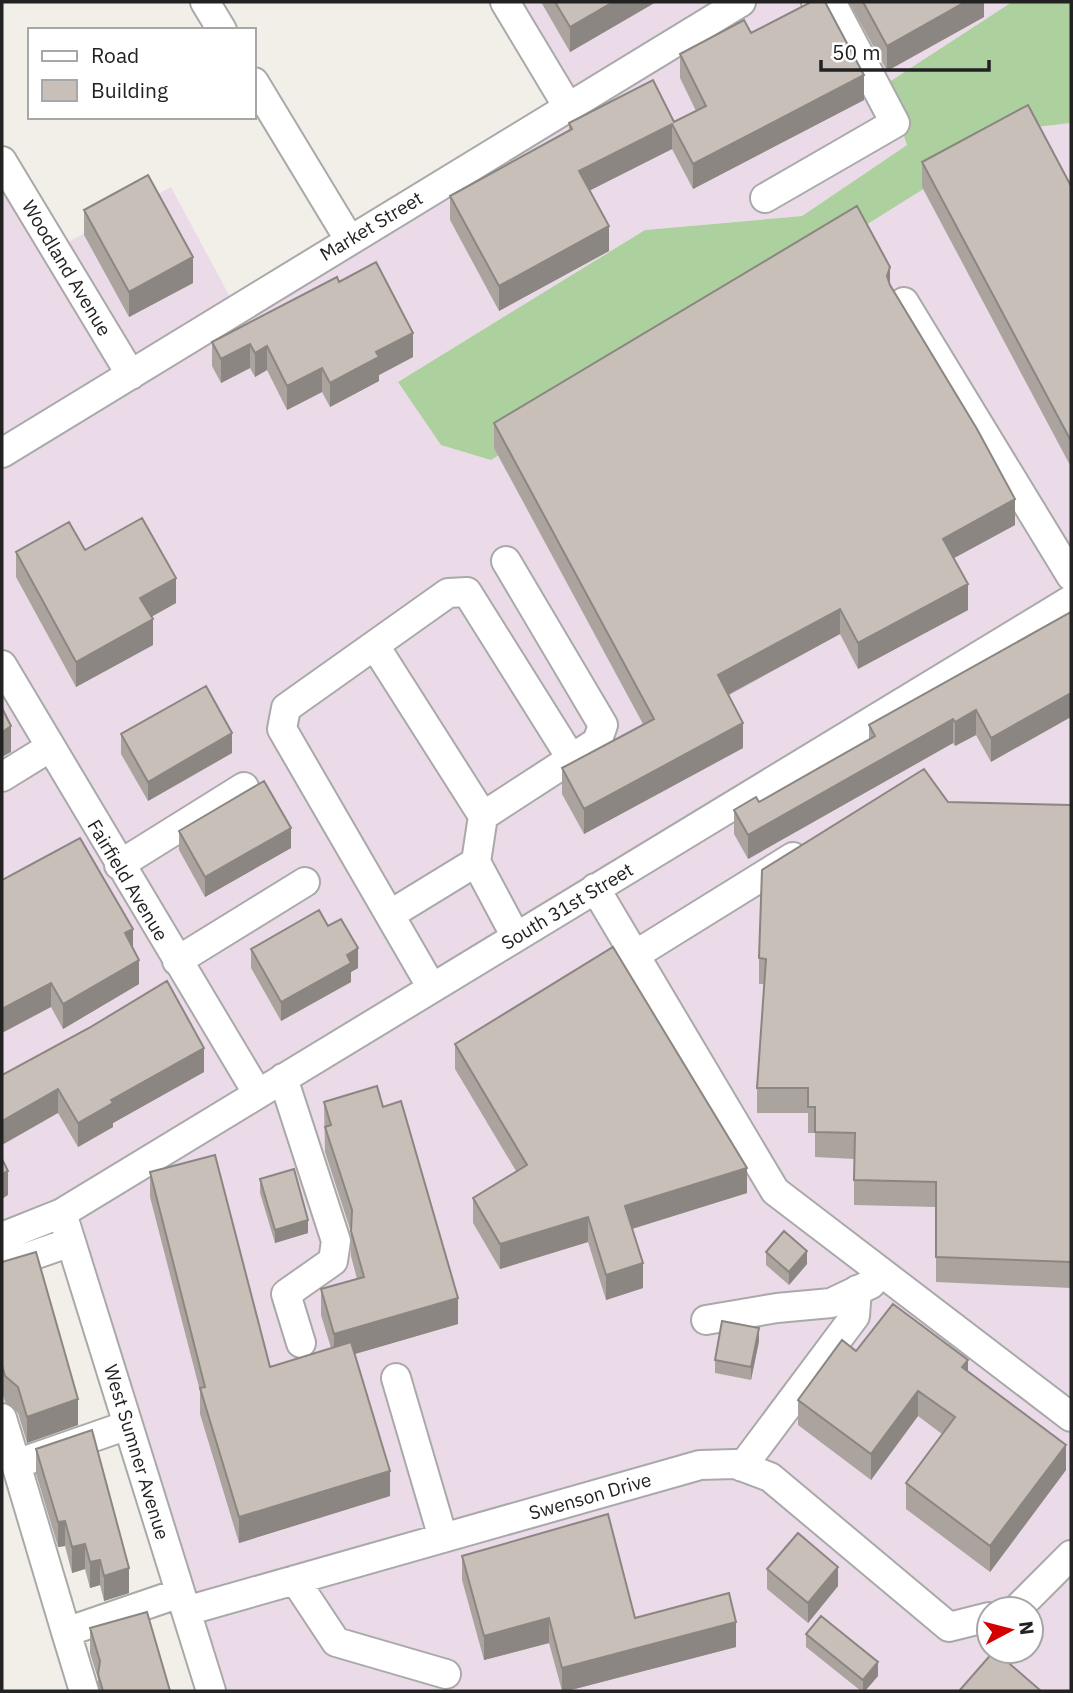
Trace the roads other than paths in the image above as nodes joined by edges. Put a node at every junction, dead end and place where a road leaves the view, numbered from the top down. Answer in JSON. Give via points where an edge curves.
{"nodes":[{"id":1,"x":205,"y":2,"type":"edge"},
{"id":2,"x":505,"y":2,"type":"edge"},
{"id":3,"x":741,"y":2,"type":"edge"},
{"id":4,"x":816,"y":2,"type":"edge"},
{"id":5,"x":221,"y":28,"type":"edge"},
{"id":6,"x":256,"y":85,"type":"edge"},
{"id":7,"x":568,"y":107,"type":"junction"},
{"id":8,"x":2,"y":161,"type":"edge"},
{"id":9,"x":765,"y":198,"type":"dead end"},
{"id":10,"x":349,"y":239,"type":"junction"},
{"id":11,"x":904,"y":302,"type":"edge"},
{"id":12,"x":131,"y":375,"type":"junction"},
{"id":13,"x":2,"y":453,"type":"edge"},
{"id":14,"x":506,"y":561,"type":"dead end"},
{"id":15,"x":1071,"y":576,"type":"edge"},
{"id":16,"x":1071,"y":600,"type":"edge"},
{"id":17,"x":375,"y":646,"type":"junction"},
{"id":18,"x":2,"y":665,"type":"edge"},
{"id":19,"x":49,"y":748,"type":"junction"},
{"id":20,"x":571,"y":758,"type":"junction"},
{"id":21,"x":2,"y":777,"type":"edge"},
{"id":22,"x":244,"y":788,"type":"dead end"},
{"id":23,"x":484,"y":816,"type":"junction"},
{"id":24,"x":811,"y":846,"type":"edge"},
{"id":25,"x":476,"y":862,"type":"junction"},
{"id":26,"x":119,"y":865,"type":"junction"},
{"id":27,"x":305,"y":882,"type":"dead end"},
{"id":28,"x":596,"y":888,"type":"junction"},
{"id":29,"x":391,"y":914,"type":"junction"},
{"id":30,"x":516,"y":937,"type":"junction"},
{"id":31,"x":635,"y":954,"type":"junction"},
{"id":32,"x":175,"y":975,"type":"junction"},
{"id":33,"x":432,"y":988,"type":"junction"},
{"id":34,"x":283,"y":1078,"type":"junction"},
{"id":35,"x":258,"y":1094,"type":"junction"},
{"id":36,"x":62,"y":1213,"type":"junction"},
{"id":37,"x":2,"y":1237,"type":"edge"},
{"id":38,"x":71,"y":1242,"type":"junction"},
{"id":39,"x":2,"y":1266,"type":"edge"},
{"id":40,"x":886,"y":1276,"type":"junction"},
{"id":41,"x":857,"y":1290,"type":"junction"},
{"id":42,"x":706,"y":1320,"type":"dead end"},
{"id":43,"x":301,"y":1343,"type":"dead end"},
{"id":44,"x":396,"y":1378,"type":"dead end"},
{"id":45,"x":1071,"y":1417,"type":"edge"},
{"id":46,"x":2,"y":1418,"type":"edge"},
{"id":47,"x":128,"y":1425,"type":"junction"},
{"id":48,"x":16,"y":1464,"type":"junction"},
{"id":49,"x":742,"y":1467,"type":"junction"},
{"id":50,"x":443,"y":1538,"type":"junction"},
{"id":51,"x":1071,"y":1555,"type":"edge"},
{"id":52,"x":295,"y":1580,"type":"junction"},
{"id":53,"x":1031,"y":1595,"type":"edge"},
{"id":54,"x":183,"y":1602,"type":"junction"},
{"id":55,"x":975,"y":1620,"type":"edge"},
{"id":56,"x":66,"y":1632,"type":"junction"},
{"id":57,"x":446,"y":1674,"type":"dead end"},
{"id":58,"x":84,"y":1691,"type":"edge"},
{"id":59,"x":211,"y":1691,"type":"edge"}],
"edges":[{"from":1,"to":5,"type":"street"},
{"from":2,"to":7,"type":"street"},
{"from":3,"to":7,"type":"street","name":"Market Street"},
{"from":4,"to":9,"type":"street","via":[[836,12],[895,123]]},
{"from":6,"to":10,"type":"street"},
{"from":7,"to":10,"type":"street","name":"Market Street"},
{"from":8,"to":12,"type":"street","name":"Woodland Avenue"},
{"from":10,"to":12,"type":"street","name":"Market Street"},
{"from":11,"to":15,"type":"street"},
{"from":12,"to":13,"type":"street","name":"Market Street"},
{"from":14,"to":20,"type":"street","via":[[603,724],[597,742]]},
{"from":16,"to":28,"type":"street","name":"South 31st Street"},
{"from":17,"to":20,"type":"street","via":[[448,593],[467,592]]},
{"from":17,"to":23,"type":"street"},
{"from":17,"to":29,"type":"street","via":[[286,708],[282,729]]},
{"from":18,"to":19,"type":"street","name":"Fairfield Avenue"},
{"from":19,"to":21,"type":"street"},
{"from":19,"to":26,"type":"street","name":"Fairfield Avenue"},
{"from":20,"to":23,"type":"street"},
{"from":22,"to":26,"type":"street"},
{"from":23,"to":25,"type":"street"},
{"from":24,"to":31,"type":"street"},
{"from":25,"to":29,"type":"street"},
{"from":25,"to":30,"type":"street"},
{"from":26,"to":32,"type":"street","name":"Fairfield Avenue"},
{"from":27,"to":32,"type":"street"},
{"from":28,"to":30,"type":"street","name":"South 31st Street"},
{"from":28,"to":31,"type":"street"},
{"from":29,"to":33,"type":"street"},
{"from":30,"to":33,"type":"street","name":"South 31st Street"},
{"from":31,"to":40,"type":"street","via":[[775,1191]]},
{"from":32,"to":35,"type":"street","name":"Fairfield Avenue"},
{"from":33,"to":34,"type":"street","name":"South 31st Street"},
{"from":34,"to":35,"type":"street","name":"South 31st Street"},
{"from":34,"to":43,"type":"street","via":[[336,1241],[332,1261],[286,1294]]},
{"from":35,"to":36,"type":"street","name":"South 31st Street"},
{"from":36,"to":37,"type":"street","name":"South 31st Street"},
{"from":36,"to":38,"type":"street","name":"West Sumner Avenue"},
{"from":38,"to":39,"type":"street"},
{"from":38,"to":47,"type":"street","name":"West Sumner Avenue"},
{"from":40,"to":41,"type":"street"},
{"from":40,"to":45,"type":"street"},
{"from":41,"to":42,"type":"street","via":[[831,1303]]},
{"from":41,"to":49,"type":"street","via":[[855,1316]]},
{"from":44,"to":50,"type":"street"},
{"from":46,"to":48,"type":"street"},
{"from":47,"to":48,"type":"street"},
{"from":47,"to":54,"type":"street","name":"West Sumner Avenue"},
{"from":48,"to":56,"type":"street"},
{"from":49,"to":50,"type":"street","name":"Swenson Drive","via":[[700,1465]]},
{"from":49,"to":55,"type":"street","name":"Swenson Drive","via":[[770,1477],[949,1627]]},
{"from":50,"to":52,"type":"street","name":"Swenson Drive"},
{"from":51,"to":53,"type":"street"},
{"from":52,"to":54,"type":"street","name":"Swenson Drive"},
{"from":52,"to":57,"type":"street","via":[[336,1642]]},
{"from":54,"to":56,"type":"street","name":"Swenson Drive"},
{"from":54,"to":59,"type":"street","name":"West Sumner Avenue"},
{"from":56,"to":58,"type":"street"}]}
